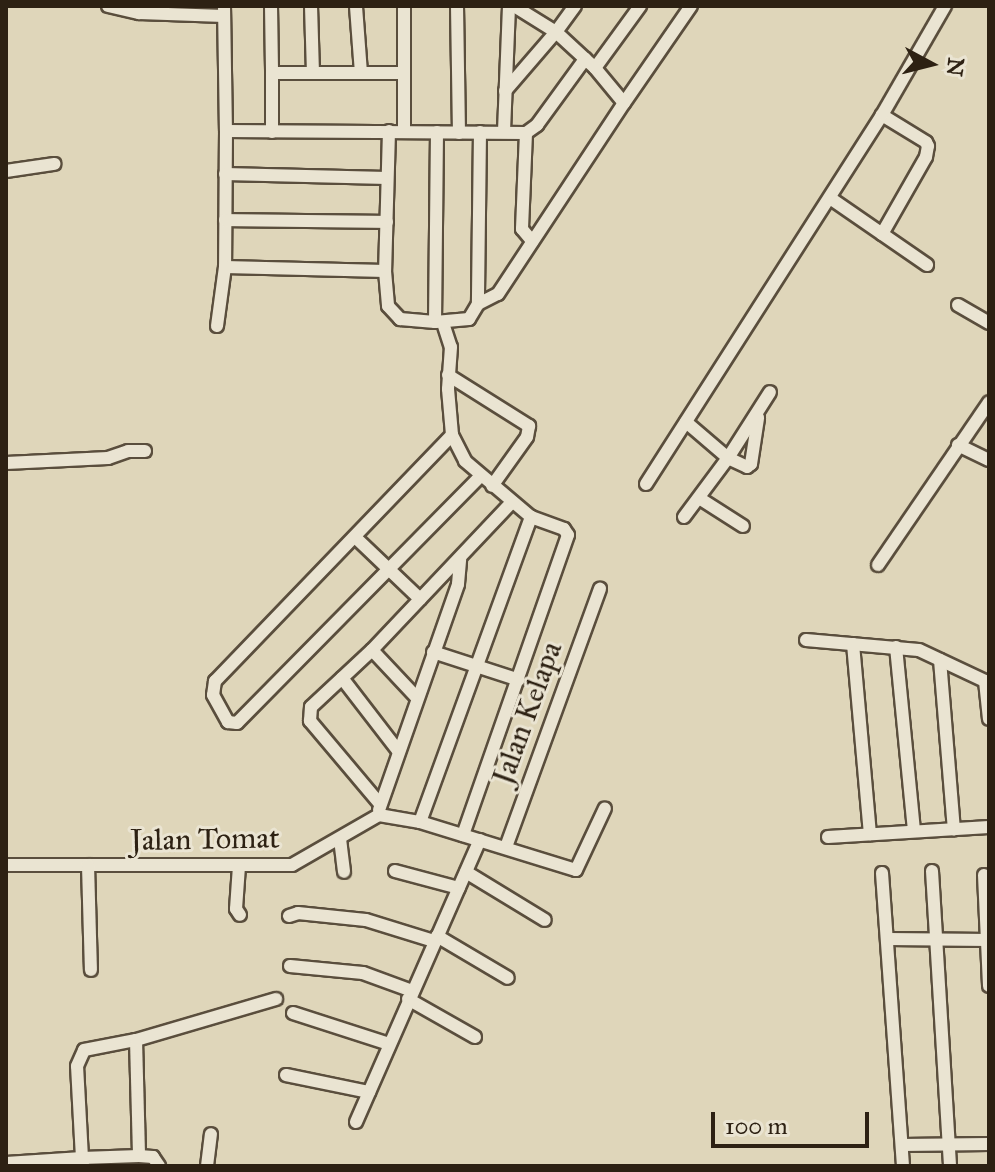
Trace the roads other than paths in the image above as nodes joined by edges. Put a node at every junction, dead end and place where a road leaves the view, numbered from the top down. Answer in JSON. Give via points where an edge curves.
{"nodes":[{"id":1,"x":108,"y":6,"type":"edge"},
{"id":2,"x":271,"y":6,"type":"edge"},
{"id":3,"x":311,"y":6,"type":"edge"},
{"id":4,"x":356,"y":6,"type":"edge"},
{"id":5,"x":404,"y":6,"type":"edge"},
{"id":6,"x":457,"y":6,"type":"edge"},
{"id":7,"x":514,"y":6,"type":"edge"},
{"id":8,"x":575,"y":6,"type":"edge"},
{"id":9,"x":640,"y":6,"type":"edge"},
{"id":10,"x":691,"y":6,"type":"edge"},
{"id":11,"x":945,"y":6,"type":"edge"},
{"id":12,"x":224,"y":11,"type":"edge"},
{"id":13,"x":556,"y":32,"type":"junction"},
{"id":14,"x":585,"y":59,"type":"junction"},
{"id":15,"x":595,"y":68,"type":"junction"},
{"id":16,"x":272,"y":73,"type":"junction"},
{"id":17,"x":313,"y":73,"type":"junction"},
{"id":18,"x":361,"y":73,"type":"junction"},
{"id":19,"x":403,"y":73,"type":"junction"},
{"id":20,"x":505,"y":91,"type":"junction"},
{"id":21,"x":624,"y":103,"type":"junction"},
{"id":22,"x":882,"y":115,"type":"junction"},
{"id":23,"x":226,"y":131,"type":"junction"},
{"id":24,"x":389,"y":131,"type":"junction"},
{"id":25,"x":504,"y":131,"type":"junction"},
{"id":26,"x":272,"y":132,"type":"junction"},
{"id":27,"x":404,"y":132,"type":"junction"},
{"id":28,"x":437,"y":132,"type":"junction"},
{"id":29,"x":480,"y":132,"type":"junction"},
{"id":30,"x":459,"y":133,"type":"junction"},
{"id":31,"x":526,"y":133,"type":"junction"},
{"id":32,"x":54,"y":164,"type":"dead end"},
{"id":33,"x":6,"y":171,"type":"edge"},
{"id":34,"x":225,"y":174,"type":"junction"},
{"id":35,"x":387,"y":178,"type":"junction"},
{"id":36,"x":830,"y":198,"type":"junction"},
{"id":37,"x":225,"y":220,"type":"junction"},
{"id":38,"x":387,"y":222,"type":"junction"},
{"id":39,"x":882,"y":234,"type":"junction"},
{"id":40,"x":532,"y":241,"type":"junction"},
{"id":41,"x":927,"y":265,"type":"dead end"},
{"id":42,"x":225,"y":267,"type":"junction"},
{"id":43,"x":385,"y":271,"type":"junction"},
{"id":44,"x":478,"y":304,"type":"junction"},
{"id":45,"x":958,"y":305,"type":"dead end"},
{"id":46,"x":439,"y":323,"type":"junction"},
{"id":47,"x":989,"y":323,"type":"edge"},
{"id":48,"x":217,"y":326,"type":"dead end"},
{"id":49,"x":448,"y":375,"type":"junction"},
{"id":50,"x":770,"y":392,"type":"dead end"},
{"id":51,"x":989,"y":402,"type":"edge"},
{"id":52,"x":759,"y":411,"type":"junction"},
{"id":53,"x":686,"y":422,"type":"junction"},
{"id":54,"x":452,"y":435,"type":"junction"},
{"id":55,"x":958,"y":445,"type":"junction"},
{"id":56,"x":145,"y":451,"type":"dead end"},
{"id":57,"x":728,"y":458,"type":"junction"},
{"id":58,"x":989,"y":460,"type":"edge"},
{"id":59,"x":6,"y":463,"type":"edge"},
{"id":60,"x":480,"y":477,"type":"junction"},
{"id":61,"x":646,"y":484,"type":"dead end"},
{"id":62,"x":492,"y":486,"type":"junction"},
{"id":63,"x":699,"y":498,"type":"junction"},
{"id":64,"x":512,"y":502,"type":"junction"},
{"id":65,"x":531,"y":517,"type":"junction"},
{"id":66,"x":684,"y":517,"type":"dead end"},
{"id":67,"x":743,"y":526,"type":"dead end"},
{"id":68,"x":355,"y":537,"type":"junction"},
{"id":69,"x":460,"y":559,"type":"junction"},
{"id":70,"x":878,"y":565,"type":"dead end"},
{"id":71,"x":391,"y":568,"type":"junction"},
{"id":72,"x":599,"y":593,"type":"dead end"},
{"id":73,"x":420,"y":599,"type":"junction"},
{"id":74,"x":806,"y":640,"type":"dead end"},
{"id":75,"x":853,"y":644,"type":"junction"},
{"id":76,"x":896,"y":647,"type":"junction"},
{"id":77,"x":372,"y":650,"type":"junction"},
{"id":78,"x":433,"y":652,"type":"junction"},
{"id":79,"x":940,"y":660,"type":"junction"},
{"id":80,"x":474,"y":668,"type":"junction"},
{"id":81,"x":342,"y":678,"type":"junction"},
{"id":82,"x":519,"y":680,"type":"junction"},
{"id":83,"x":987,"y":682,"type":"edge"},
{"id":84,"x":417,"y":698,"type":"junction"},
{"id":85,"x":989,"y":719,"type":"edge"},
{"id":86,"x":399,"y":752,"type":"junction"},
{"id":87,"x":605,"y":808,"type":"dead end"},
{"id":88,"x":379,"y":810,"type":"junction"},
{"id":89,"x":420,"y":822,"type":"junction"},
{"id":90,"x":989,"y":827,"type":"edge"},
{"id":91,"x":954,"y":829,"type":"junction"},
{"id":92,"x":914,"y":831,"type":"junction"},
{"id":93,"x":870,"y":834,"type":"junction"},
{"id":94,"x":463,"y":835,"type":"junction"},
{"id":95,"x":828,"y":837,"type":"dead end"},
{"id":96,"x":340,"y":839,"type":"junction"},
{"id":97,"x":480,"y":840,"type":"junction"},
{"id":98,"x":506,"y":847,"type":"junction"},
{"id":99,"x":6,"y":865,"type":"edge"},
{"id":100,"x":88,"y":865,"type":"junction"},
{"id":101,"x":239,"y":866,"type":"junction"},
{"id":102,"x":395,"y":871,"type":"dead end"},
{"id":103,"x":932,"y":871,"type":"dead end"},
{"id":104,"x":344,"y":872,"type":"dead end"},
{"id":105,"x":466,"y":872,"type":"junction"},
{"id":106,"x":882,"y":873,"type":"dead end"},
{"id":107,"x":984,"y":875,"type":"dead end"},
{"id":108,"x":459,"y":888,"type":"junction"},
{"id":109,"x":240,"y":915,"type":"dead end"},
{"id":110,"x":289,"y":916,"type":"dead end"},
{"id":111,"x":545,"y":920,"type":"dead end"},
{"id":112,"x":435,"y":939,"type":"junction"},
{"id":113,"x":888,"y":939,"type":"junction"},
{"id":114,"x":937,"y":939,"type":"junction"},
{"id":115,"x":988,"y":940,"type":"edge"},
{"id":116,"x":290,"y":966,"type":"dead end"},
{"id":117,"x":91,"y":970,"type":"dead end"},
{"id":118,"x":508,"y":978,"type":"dead end"},
{"id":119,"x":989,"y":986,"type":"edge"},
{"id":120,"x":410,"y":995,"type":"junction"},
{"id":121,"x":276,"y":999,"type":"dead end"},
{"id":122,"x":293,"y":1013,"type":"dead end"},
{"id":123,"x":475,"y":1037,"type":"dead end"},
{"id":124,"x":136,"y":1040,"type":"junction"},
{"id":125,"x":389,"y":1044,"type":"junction"},
{"id":126,"x":286,"y":1075,"type":"dead end"},
{"id":127,"x":369,"y":1092,"type":"junction"},
{"id":128,"x":356,"y":1122,"type":"dead end"},
{"id":129,"x":211,"y":1134,"type":"dead end"},
{"id":130,"x":989,"y":1144,"type":"edge"},
{"id":131,"x":902,"y":1145,"type":"junction"},
{"id":132,"x":948,"y":1145,"type":"junction"},
{"id":133,"x":139,"y":1156,"type":"junction"},
{"id":134,"x":83,"y":1162,"type":"edge"},
{"id":135,"x":6,"y":1163,"type":"edge"},
{"id":136,"x":159,"y":1166,"type":"edge"},
{"id":137,"x":207,"y":1166,"type":"edge"},
{"id":138,"x":903,"y":1166,"type":"edge"},
{"id":139,"x":950,"y":1166,"type":"edge"}],
"edges":[{"from":1,"to":12,"type":"street","via":[[139,13]]},
{"from":2,"to":16,"type":"street"},
{"from":3,"to":17,"type":"street"},
{"from":4,"to":18,"type":"street"},
{"from":5,"to":19,"type":"street"},
{"from":6,"to":30,"type":"street"},
{"from":7,"to":13,"type":"street"},
{"from":7,"to":20,"type":"street"},
{"from":8,"to":13,"type":"street"},
{"from":9,"to":15,"type":"street"},
{"from":10,"to":21,"type":"street"},
{"from":11,"to":22,"type":"street"},
{"from":12,"to":23,"type":"street"},
{"from":13,"to":14,"type":"street"},
{"from":13,"to":20,"type":"street"},
{"from":14,"to":15,"type":"street"},
{"from":14,"to":31,"type":"street"},
{"from":15,"to":21,"type":"street"},
{"from":16,"to":17,"type":"street"},
{"from":16,"to":26,"type":"street"},
{"from":17,"to":18,"type":"street"},
{"from":18,"to":19,"type":"street"},
{"from":19,"to":27,"type":"street"},
{"from":20,"to":25,"type":"street"},
{"from":21,"to":40,"type":"street"},
{"from":22,"to":36,"type":"street"},
{"from":22,"to":39,"type":"street","via":[[928,146]]},
{"from":23,"to":26,"type":"street"},
{"from":23,"to":34,"type":"street"},
{"from":24,"to":26,"type":"street"},
{"from":24,"to":27,"type":"street"},
{"from":24,"to":35,"type":"street"},
{"from":25,"to":29,"type":"street"},
{"from":25,"to":31,"type":"street"},
{"from":27,"to":28,"type":"street"},
{"from":28,"to":30,"type":"street"},
{"from":28,"to":46,"type":"street"},
{"from":29,"to":30,"type":"street"},
{"from":29,"to":44,"type":"street"},
{"from":31,"to":40,"type":"street","via":[[521,220],[524,235]]},
{"from":32,"to":33,"type":"street"},
{"from":34,"to":35,"type":"street"},
{"from":34,"to":37,"type":"street"},
{"from":35,"to":38,"type":"street"},
{"from":36,"to":39,"type":"street"},
{"from":36,"to":53,"type":"street"},
{"from":37,"to":38,"type":"street"},
{"from":37,"to":42,"type":"street"},
{"from":38,"to":43,"type":"street"},
{"from":39,"to":41,"type":"street"},
{"from":40,"to":44,"type":"street","via":[[498,294]]},
{"from":42,"to":43,"type":"street"},
{"from":42,"to":48,"type":"street"},
{"from":43,"to":46,"type":"street","via":[[390,312],[400,319]]},
{"from":44,"to":46,"type":"street","via":[[469,319]]},
{"from":45,"to":47,"type":"street"},
{"from":46,"to":49,"type":"street","via":[[451,347]]},
{"from":49,"to":54,"type":"street"},
{"from":49,"to":62,"type":"street","via":[[529,426],[527,437]]},
{"from":50,"to":52,"type":"street"},
{"from":51,"to":55,"type":"street"},
{"from":52,"to":57,"type":"street"},
{"from":52,"to":57,"type":"street","via":[[750,466]]},
{"from":53,"to":57,"type":"street"},
{"from":53,"to":61,"type":"street"},
{"from":54,"to":60,"type":"street"},
{"from":54,"to":68,"type":"street"},
{"from":55,"to":58,"type":"street"},
{"from":55,"to":70,"type":"street"},
{"from":56,"to":59,"type":"street"},
{"from":57,"to":63,"type":"street"},
{"from":60,"to":62,"type":"street"},
{"from":60,"to":71,"type":"street"},
{"from":62,"to":64,"type":"street"},
{"from":63,"to":66,"type":"street"},
{"from":63,"to":67,"type":"street"},
{"from":64,"to":65,"type":"street"},
{"from":64,"to":69,"type":"street"},
{"from":65,"to":80,"type":"street"},
{"from":65,"to":82,"type":"street","via":[[564,529],[567,539]]},
{"from":68,"to":71,"type":"street"},
{"from":68,"to":71,"type":"street","via":[[215,681],[213,695],[228,722],[237,723]]},
{"from":69,"to":73,"type":"street"},
{"from":69,"to":78,"type":"street","via":[[461,573]]},
{"from":71,"to":73,"type":"street"},
{"from":72,"to":98,"type":"street","name":"Jalan Kelapa"},
{"from":73,"to":77,"type":"street"},
{"from":74,"to":75,"type":"street"},
{"from":75,"to":76,"type":"street"},
{"from":75,"to":93,"type":"street"},
{"from":76,"to":79,"type":"street"},
{"from":76,"to":92,"type":"street"},
{"from":77,"to":81,"type":"street"},
{"from":77,"to":84,"type":"street"},
{"from":78,"to":80,"type":"street"},
{"from":78,"to":84,"type":"street"},
{"from":79,"to":83,"type":"street"},
{"from":79,"to":91,"type":"street"},
{"from":80,"to":82,"type":"street"},
{"from":80,"to":89,"type":"street"},
{"from":81,"to":86,"type":"street"},
{"from":81,"to":88,"type":"street","via":[[311,707],[310,721]]},
{"from":82,"to":94,"type":"street"},
{"from":83,"to":85,"type":"street"},
{"from":84,"to":86,"type":"street"},
{"from":86,"to":88,"type":"street"},
{"from":87,"to":98,"type":"street","via":[[575,870]]},
{"from":88,"to":89,"type":"street"},
{"from":88,"to":96,"type":"street","name":"Jalan Tomat"},
{"from":89,"to":94,"type":"street"},
{"from":90,"to":91,"type":"street"},
{"from":91,"to":92,"type":"street"},
{"from":92,"to":93,"type":"street"},
{"from":93,"to":95,"type":"street"},
{"from":94,"to":97,"type":"street"},
{"from":96,"to":101,"type":"street","name":"Jalan Tomat","via":[[292,865]]},
{"from":96,"to":104,"type":"street"},
{"from":97,"to":98,"type":"street"},
{"from":97,"to":105,"type":"street"},
{"from":99,"to":100,"type":"street","name":"Jalan Tomat"},
{"from":100,"to":101,"type":"street","name":"Jalan Tomat"},
{"from":100,"to":117,"type":"street"},
{"from":101,"to":109,"type":"street"},
{"from":102,"to":108,"type":"street"},
{"from":103,"to":114,"type":"street"},
{"from":105,"to":108,"type":"street"},
{"from":105,"to":111,"type":"street"},
{"from":106,"to":113,"type":"street"},
{"from":107,"to":115,"type":"street"},
{"from":108,"to":112,"type":"street"},
{"from":110,"to":112,"type":"street","via":[[366,920]]},
{"from":112,"to":118,"type":"street"},
{"from":112,"to":120,"type":"street"},
{"from":113,"to":114,"type":"street"},
{"from":113,"to":131,"type":"street"},
{"from":114,"to":115,"type":"street"},
{"from":114,"to":132,"type":"street"},
{"from":115,"to":119,"type":"street"},
{"from":116,"to":120,"type":"street","via":[[363,973]]},
{"from":120,"to":123,"type":"street"},
{"from":120,"to":125,"type":"street"},
{"from":121,"to":124,"type":"street"},
{"from":122,"to":125,"type":"street"},
{"from":124,"to":133,"type":"street"},
{"from":124,"to":134,"type":"street","via":[[84,1050],[78,1057]]},
{"from":125,"to":127,"type":"street"},
{"from":126,"to":127,"type":"street"},
{"from":127,"to":128,"type":"street"},
{"from":129,"to":137,"type":"street"},
{"from":130,"to":132,"type":"street"},
{"from":131,"to":132,"type":"street"},
{"from":131,"to":138,"type":"street"},
{"from":132,"to":139,"type":"street"},
{"from":133,"to":134,"type":"street"},
{"from":133,"to":136,"type":"street","via":[[153,1157]]},
{"from":134,"to":135,"type":"street"}]}
